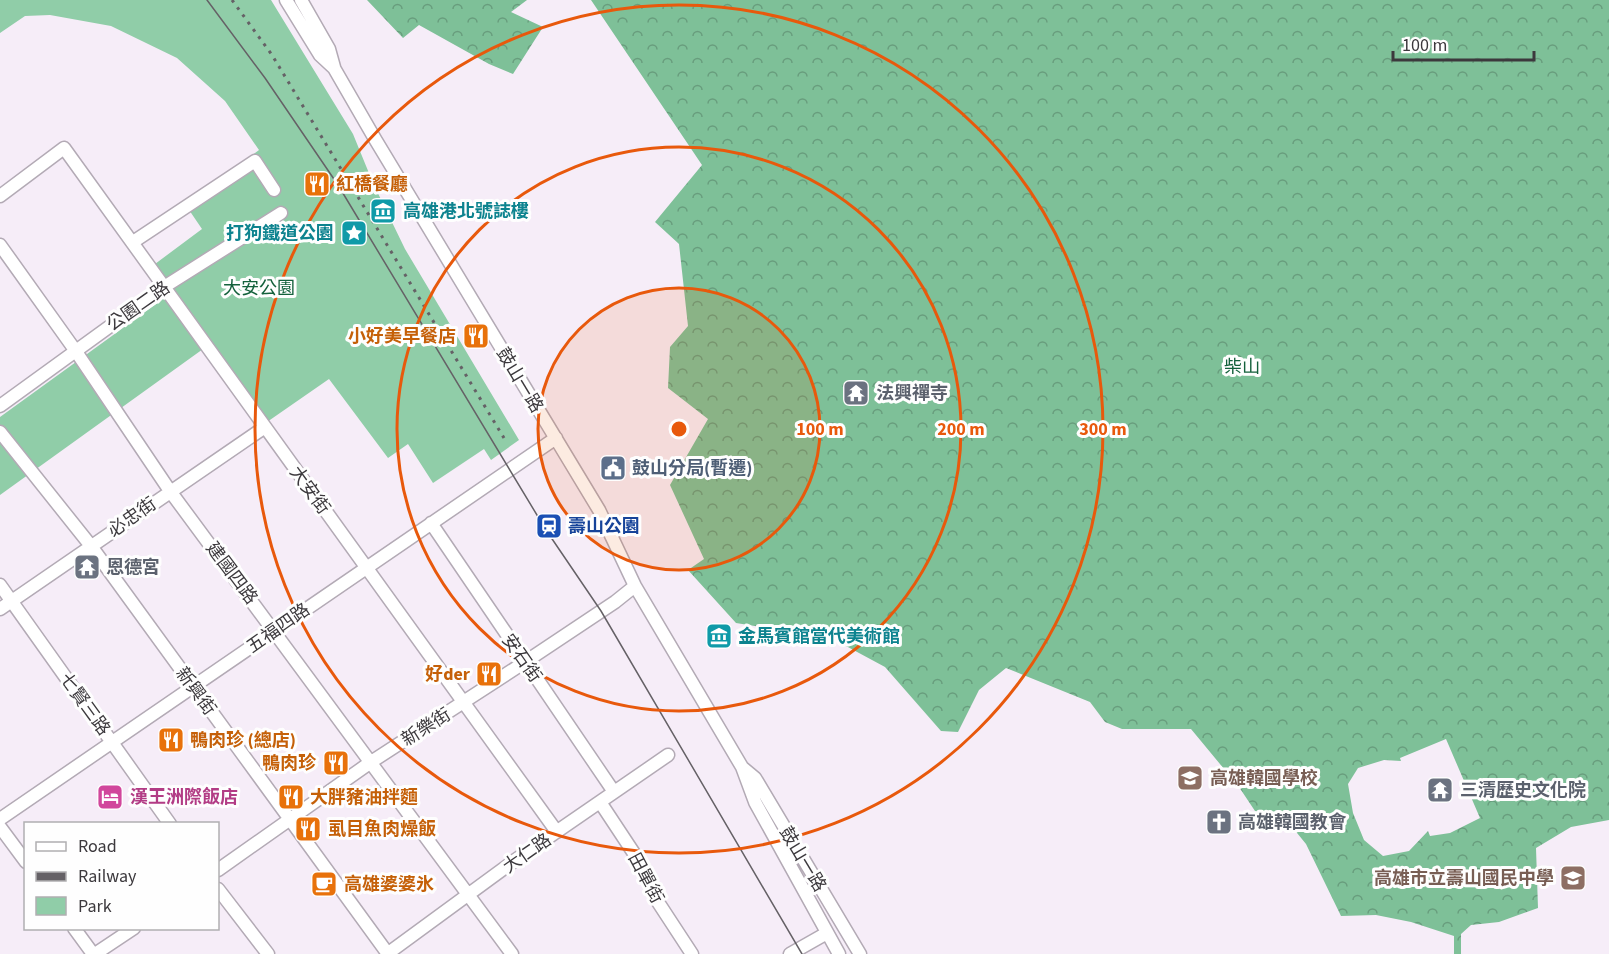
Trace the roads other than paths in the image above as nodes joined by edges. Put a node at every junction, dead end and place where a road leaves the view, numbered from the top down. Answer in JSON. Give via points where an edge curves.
{"nodes":[{"id":1,"x":286,"y":0,"type":"edge"},
{"id":2,"x":301,"y":0,"type":"edge"},
{"id":3,"x":334,"y":68,"type":"junction"},
{"id":4,"x":274,"y":190,"type":"dead end"},
{"id":5,"x":0,"y":196,"type":"edge"},
{"id":6,"x":281,"y":213,"type":"dead end"},
{"id":7,"x":133,"y":242,"type":"junction"},
{"id":8,"x":0,"y":246,"type":"edge"},
{"id":9,"x":164,"y":287,"type":"junction"},
{"id":10,"x":75,"y":350,"type":"junction"},
{"id":11,"x":0,"y":406,"type":"edge"},
{"id":12,"x":265,"y":427,"type":"junction"},
{"id":13,"x":0,"y":432,"type":"edge"},
{"id":14,"x":556,"y":438,"type":"junction"},
{"id":15,"x":170,"y":491,"type":"junction"},
{"id":16,"x":431,"y":523,"type":"junction"},
{"id":17,"x":91,"y":546,"type":"junction"},
{"id":18,"x":366,"y":567,"type":"junction"},
{"id":19,"x":0,"y":585,"type":"edge"},
{"id":20,"x":635,"y":586,"type":"junction"},
{"id":21,"x":11,"y":601,"type":"junction"},
{"id":22,"x":0,"y":609,"type":"edge"},
{"id":23,"x":275,"y":631,"type":"junction"},
{"id":24,"x":525,"y":662,"type":"junction"},
{"id":25,"x":193,"y":686,"type":"junction"},
{"id":26,"x":464,"y":703,"type":"junction"},
{"id":27,"x":112,"y":741,"type":"junction"},
{"id":28,"x":668,"y":755,"type":"dead end"},
{"id":29,"x":371,"y":762,"type":"junction"},
{"id":30,"x":742,"y":767,"type":"junction"},
{"id":31,"x":614,"y":792,"type":"junction"},
{"id":32,"x":600,"y":802,"type":"junction"},
{"id":33,"x":0,"y":819,"type":"edge"},
{"id":34,"x":290,"y":819,"type":"junction"},
{"id":35,"x":169,"y":822,"type":"edge"},
{"id":36,"x":0,"y":827,"type":"edge"},
{"id":37,"x":557,"y":832,"type":"junction"},
{"id":38,"x":24,"y":859,"type":"edge"},
{"id":39,"x":219,"y":869,"type":"edge"},
{"id":40,"x":219,"y":890,"type":"edge"},
{"id":41,"x":468,"y":896,"type":"junction"},
{"id":42,"x":76,"y":930,"type":"edge"},
{"id":43,"x":131,"y":930,"type":"edge"},
{"id":44,"x":827,"y":933,"type":"junction"},
{"id":45,"x":94,"y":954,"type":"edge"},
{"id":46,"x":268,"y":954,"type":"edge"},
{"id":47,"x":388,"y":954,"type":"edge"},
{"id":48,"x":512,"y":954,"type":"edge"},
{"id":49,"x":692,"y":954,"type":"edge"},
{"id":50,"x":790,"y":954,"type":"edge"},
{"id":51,"x":839,"y":954,"type":"edge"},
{"id":52,"x":860,"y":954,"type":"edge"}],
"edges":[{"from":1,"to":3,"type":"street","name":"鼓山一路","via":[[320,55]]},
{"from":2,"to":3,"type":"street","via":[[329,49]]},
{"from":3,"to":14,"type":"street","name":"鼓山一路"},
{"from":4,"to":7,"type":"street","via":[[255,161]]},
{"from":5,"to":7,"type":"street","name":"大安街","via":[[64,148]]},
{"from":6,"to":9,"type":"street","name":"公園二路"},
{"from":7,"to":9,"type":"street","name":"大安街"},
{"from":8,"to":10,"type":"street","name":"建國四路"},
{"from":9,"to":10,"type":"street","name":"公園二路"},
{"from":9,"to":12,"type":"street","name":"大安街"},
{"from":10,"to":11,"type":"street","name":"公園二路"},
{"from":10,"to":15,"type":"street","name":"建國四路"},
{"from":12,"to":15,"type":"street","name":"必忠街"},
{"from":12,"to":18,"type":"street","name":"大安街"},
{"from":13,"to":17,"type":"street","name":"新興街"},
{"from":14,"to":16,"type":"street","name":"五福四路"},
{"from":14,"to":20,"type":"street","name":"鼓山一路","via":[[599,510]]},
{"from":15,"to":17,"type":"street","name":"必忠街"},
{"from":15,"to":23,"type":"street","name":"建國四路"},
{"from":16,"to":18,"type":"street","name":"五福四路"},
{"from":16,"to":24,"type":"street","name":"安石街"},
{"from":17,"to":21,"type":"street","name":"必忠街"},
{"from":17,"to":25,"type":"street","name":"新興街"},
{"from":18,"to":23,"type":"street","name":"五福四路"},
{"from":18,"to":26,"type":"street","name":"大安街"},
{"from":19,"to":21,"type":"street","name":"七賢三路"},
{"from":20,"to":24,"type":"street","name":"新樂街"},
{"from":20,"to":30,"type":"street","name":"鼓山一路"},
{"from":21,"to":22,"type":"street","name":"必忠街"},
{"from":21,"to":27,"type":"street","name":"七賢三路"},
{"from":23,"to":25,"type":"street","name":"五福四路"},
{"from":23,"to":29,"type":"street","name":"建國四路"},
{"from":24,"to":26,"type":"street","name":"新樂街"},
{"from":24,"to":31,"type":"street","name":"安石街"},
{"from":25,"to":27,"type":"street","name":"五福四路"},
{"from":25,"to":34,"type":"street","name":"新興街"},
{"from":26,"to":29,"type":"street","name":"新樂街"},
{"from":26,"to":37,"type":"street","name":"大安街"},
{"from":27,"to":33,"type":"street","name":"五福四路"},
{"from":27,"to":35,"type":"street","name":"七賢三路"},
{"from":28,"to":31,"type":"street","name":"大仁路"},
{"from":29,"to":34,"type":"street","name":"新樂街"},
{"from":29,"to":41,"type":"street","name":"建國四路"},
{"from":30,"to":44,"type":"street","name":"鼓山一路","via":[[755,802]]},
{"from":30,"to":52,"type":"street","name":"鼓山一路","via":[[755,778]]},
{"from":31,"to":32,"type":"street","name":"大仁路"},
{"from":32,"to":37,"type":"street","name":"大仁路"},
{"from":32,"to":49,"type":"street","name":"田單街","via":[[645,870],[656,899]]},
{"from":34,"to":39,"type":"street","name":"新樂街"},
{"from":34,"to":47,"type":"street","name":"新興街"},
{"from":36,"to":38,"type":"street"},
{"from":37,"to":41,"type":"street","name":"大仁路"},
{"from":40,"to":46,"type":"street"},
{"from":41,"to":47,"type":"street","name":"大仁路"},
{"from":41,"to":48,"type":"street","name":"建國四路"},
{"from":42,"to":45,"type":"street"},
{"from":43,"to":45,"type":"street"},
{"from":44,"to":50,"type":"street"},
{"from":44,"to":51,"type":"street","name":"鼓山一路"}]}
